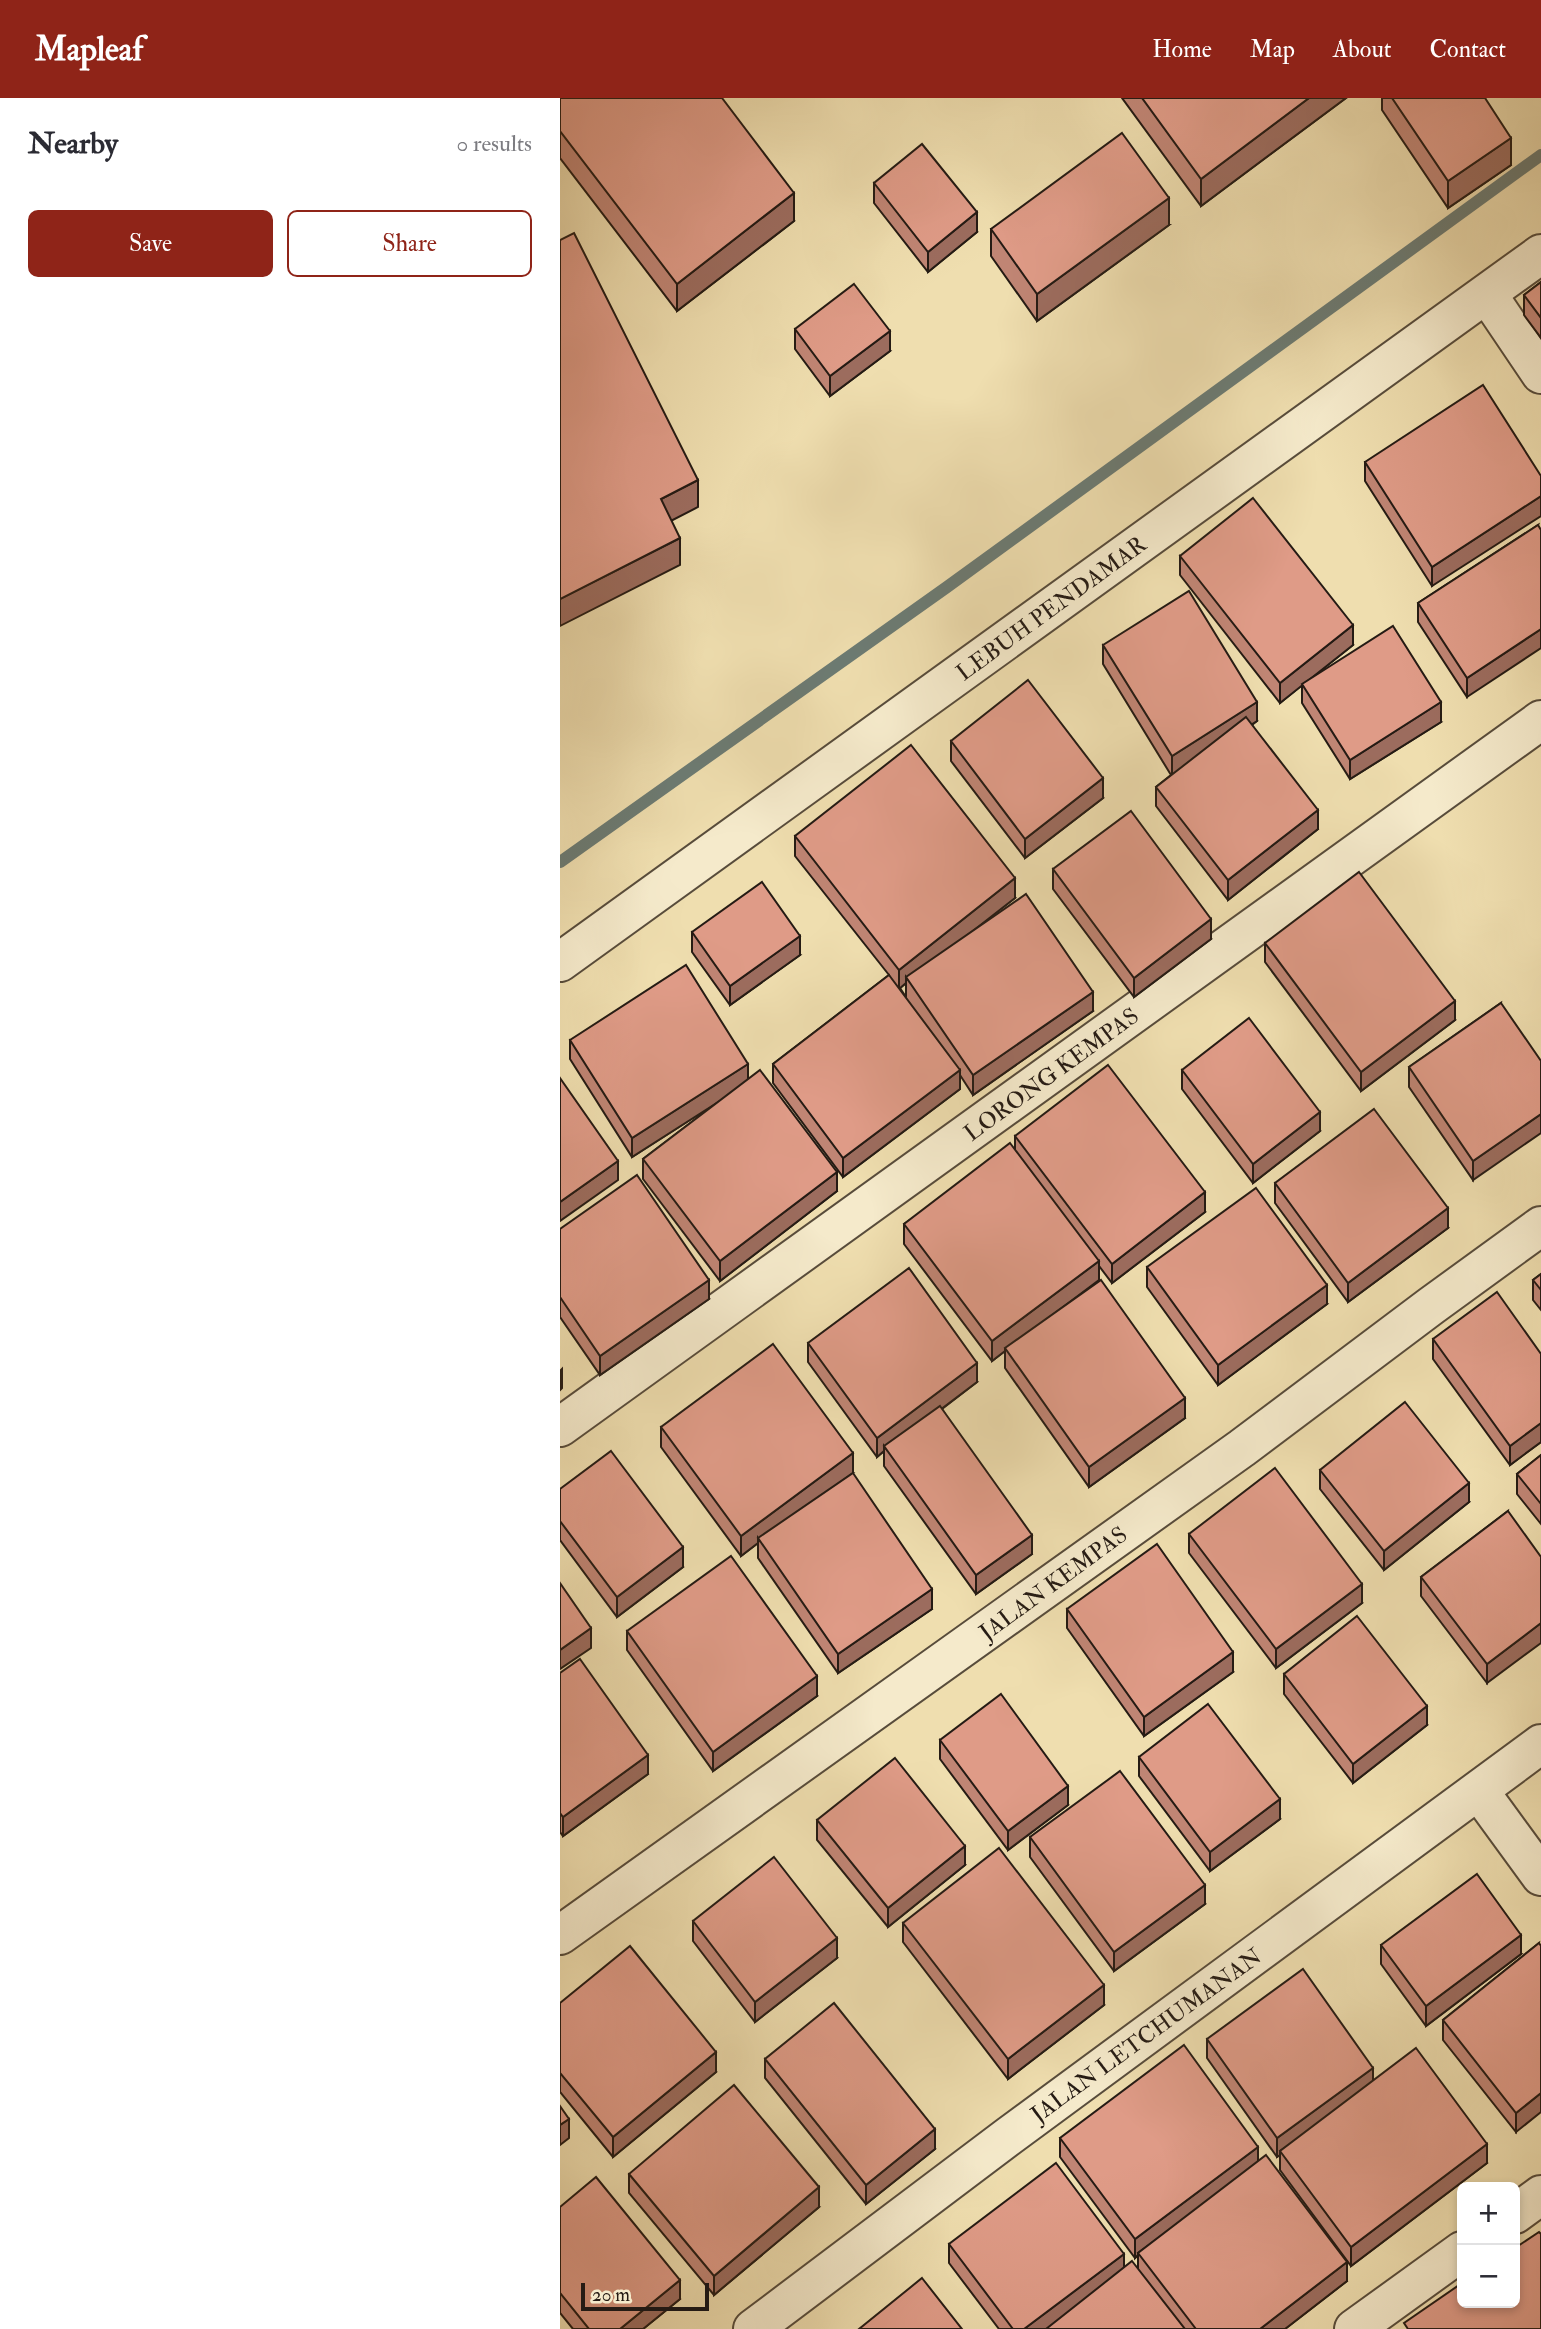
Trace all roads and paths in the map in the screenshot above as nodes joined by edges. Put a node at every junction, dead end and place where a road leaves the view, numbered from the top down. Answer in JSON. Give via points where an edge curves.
{"nodes":[{"id":1,"x":1541,"y":254,"type":"edge"},
{"id":2,"x":1487,"y":294,"type":"junction"},
{"id":3,"x":1541,"y":374,"type":"edge"},
{"id":4,"x":1541,"y":720,"type":"edge"},
{"id":5,"x":560,"y":961,"type":"edge"},
{"id":6,"x":1541,"y":1226,"type":"edge"},
{"id":7,"x":560,"y":1427,"type":"edge"},
{"id":8,"x":1541,"y":1744,"type":"edge"},
{"id":9,"x":1479,"y":1791,"type":"junction"},
{"id":10,"x":1541,"y":1876,"type":"edge"},
{"id":11,"x":560,"y":1936,"type":"edge"},
{"id":12,"x":1541,"y":2195,"type":"edge"},
{"id":13,"x":1520,"y":2210,"type":"edge"},
{"id":14,"x":1457,"y":2255,"type":"edge"},
{"id":15,"x":753,"y":2329,"type":"edge"},
{"id":16,"x":1354,"y":2329,"type":"edge"}],
"edges":[{"from":1,"to":2,"type":"street","name":"LEBUH PENDAMAR"},
{"from":2,"to":3,"type":"street"},
{"from":2,"to":5,"type":"street","name":"LEBUH PENDAMAR"},
{"from":4,"to":7,"type":"street","name":"LORONG KEMPAS"},
{"from":6,"to":11,"type":"street","name":"JALAN KEMPAS","via":[[1242,1448]]},
{"from":8,"to":9,"type":"street","name":"JALAN LETCHUMANAN"},
{"from":9,"to":10,"type":"street"},
{"from":9,"to":15,"type":"street","name":"JALAN LETCHUMANAN"},
{"from":12,"to":13,"type":"street"},
{"from":14,"to":16,"type":"street"}]}
